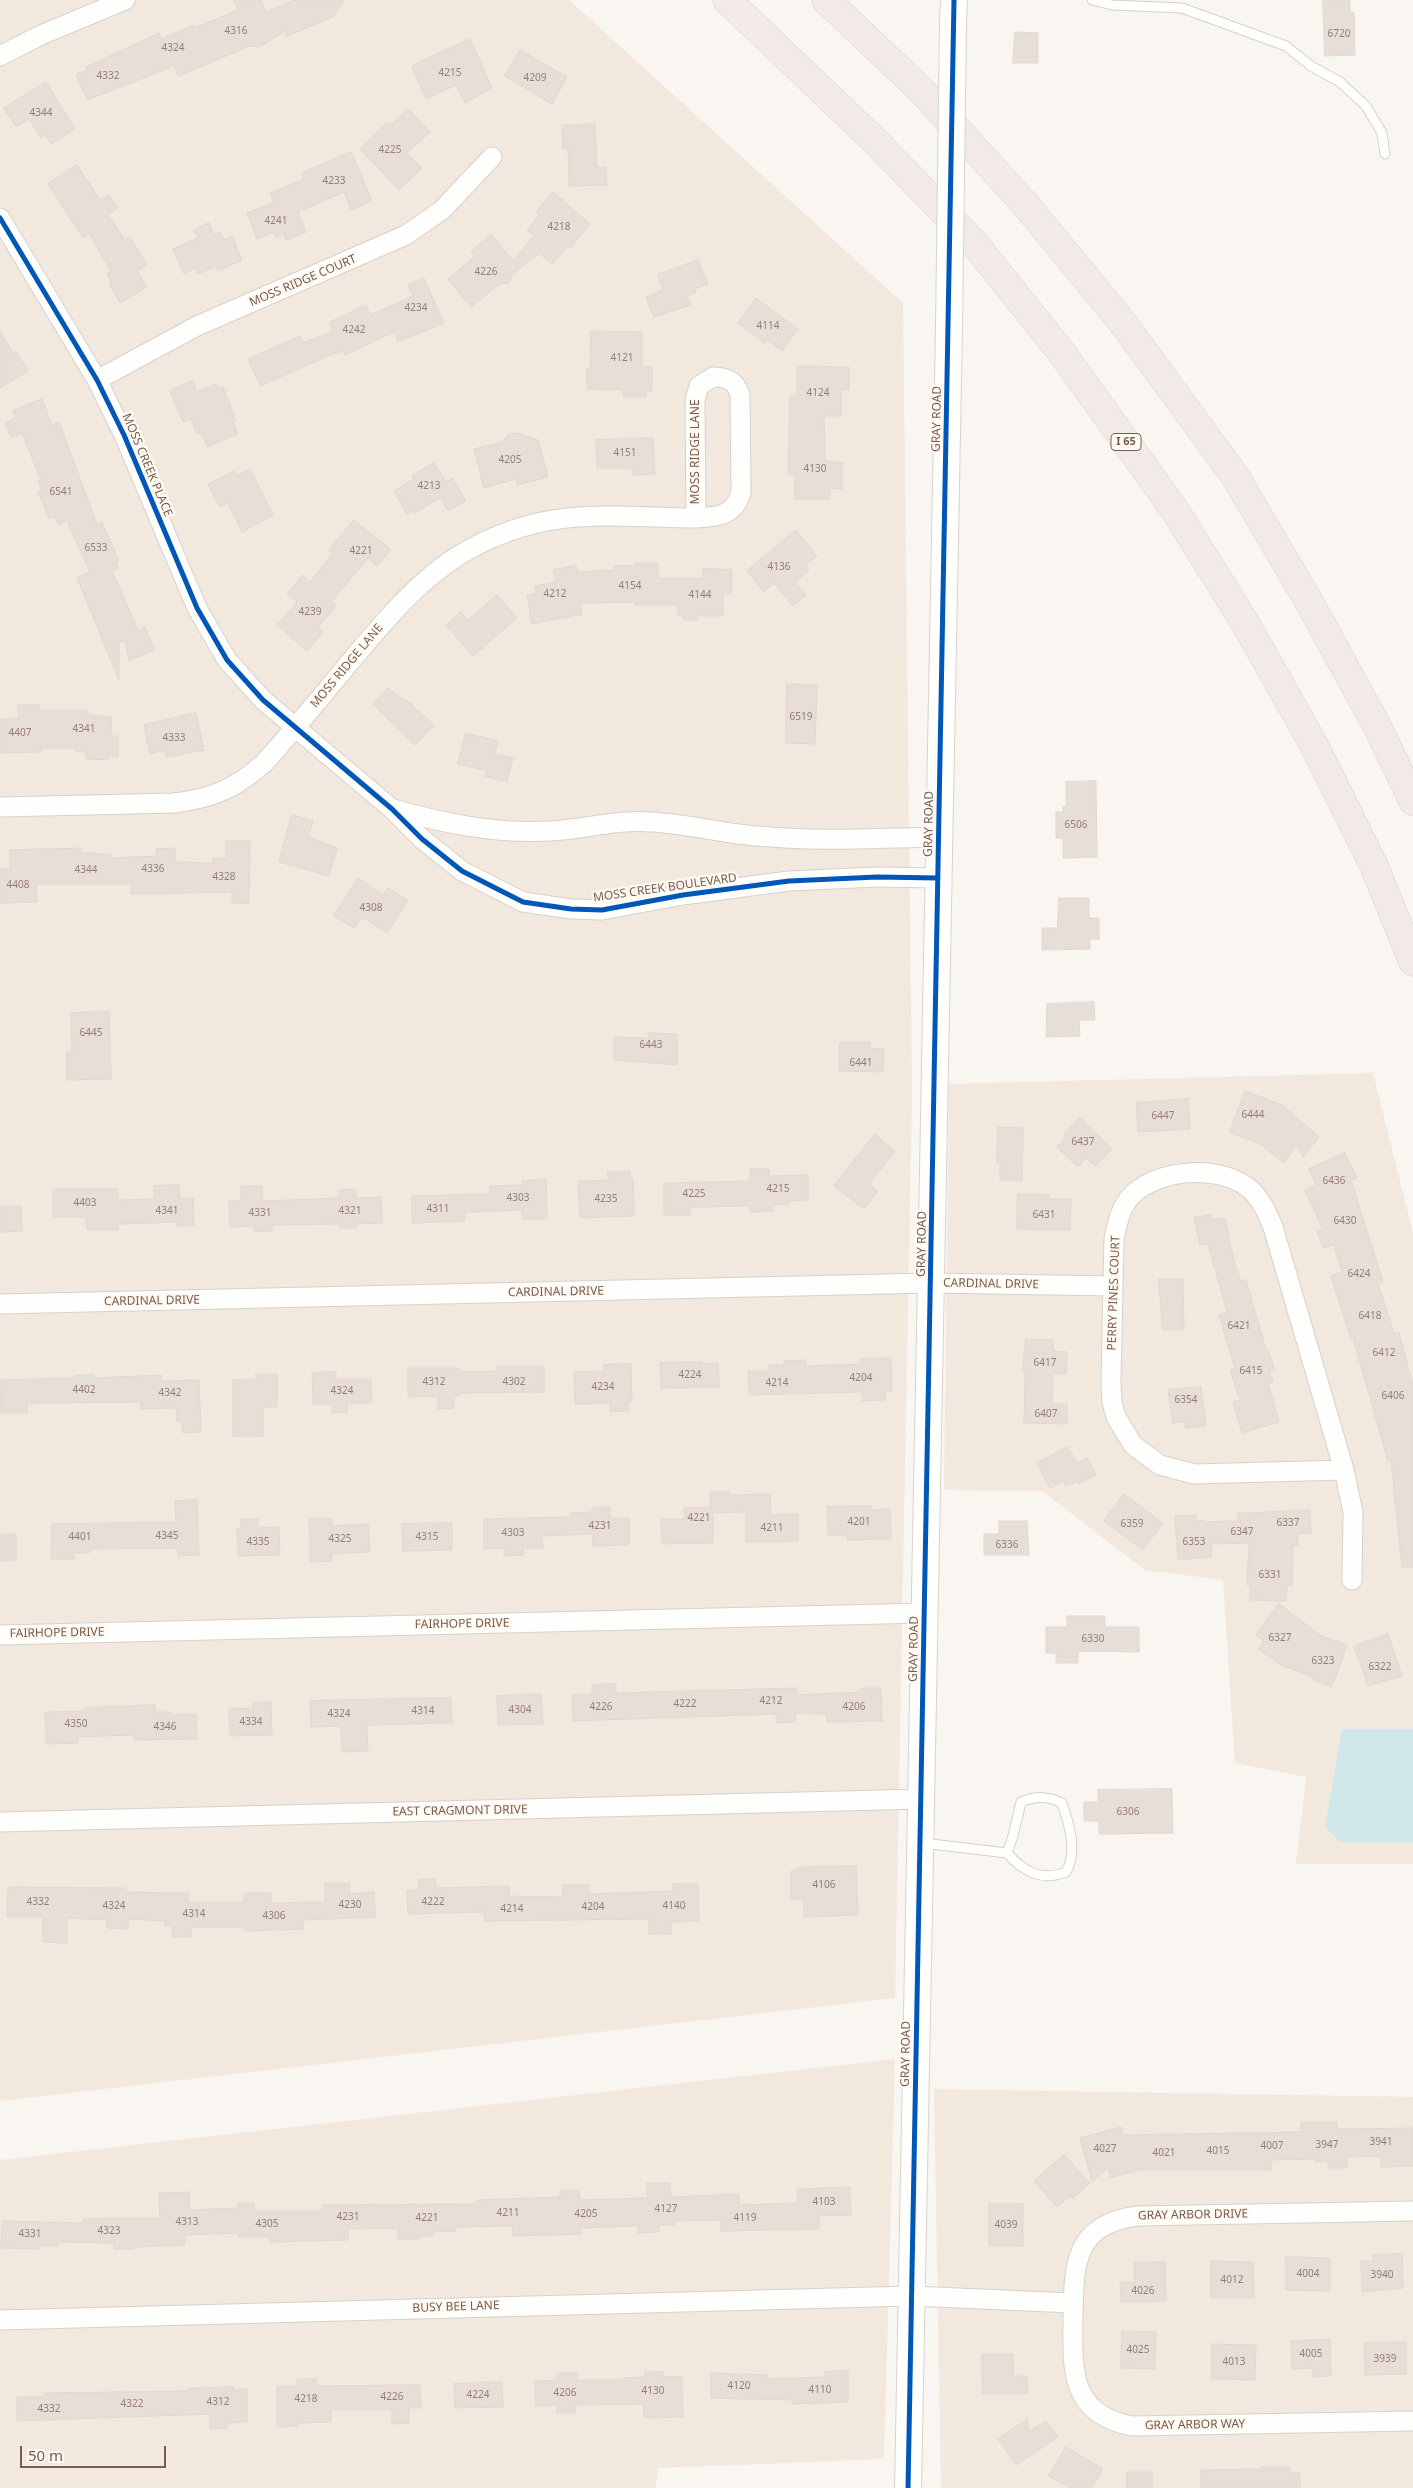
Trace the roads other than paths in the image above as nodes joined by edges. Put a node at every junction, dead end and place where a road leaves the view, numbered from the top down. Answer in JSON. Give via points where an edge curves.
{"nodes":[{"id":1,"x":125,"y":0,"type":"edge"},
{"id":2,"x":728,"y":0,"type":"edge"},
{"id":3,"x":826,"y":0,"type":"edge"},
{"id":4,"x":1092,"y":0,"type":"edge"},
{"id":5,"x":953,"y":12,"type":"edge"},
{"id":6,"x":0,"y":56,"type":"edge"},
{"id":7,"x":1384,"y":154,"type":"dead end"},
{"id":8,"x":492,"y":157,"type":"dead end"},
{"id":9,"x":0,"y":218,"type":"edge"},
{"id":10,"x":97,"y":380,"type":"junction"},
{"id":11,"x":696,"y":518,"type":"junction"},
{"id":12,"x":204,"y":622,"type":"joint"},
{"id":13,"x":296,"y":728,"type":"junction"},
{"id":14,"x":1413,"y":801,"type":"edge"},
{"id":15,"x":0,"y":807,"type":"edge"},
{"id":16,"x":392,"y":809,"type":"junction"},
{"id":17,"x":939,"y":837,"type":"junction"},
{"id":18,"x":938,"y":878,"type":"junction"},
{"id":19,"x":1413,"y":962,"type":"edge"},
{"id":20,"x":931,"y":1283,"type":"junction"},
{"id":21,"x":1113,"y":1286,"type":"junction"},
{"id":22,"x":0,"y":1304,"type":"edge"},
{"id":23,"x":1344,"y":1470,"type":"junction"},
{"id":24,"x":1352,"y":1580,"type":"dead end"},
{"id":25,"x":925,"y":1612,"type":"junction"},
{"id":26,"x":0,"y":1635,"type":"edge"},
{"id":27,"x":921,"y":1799,"type":"junction"},
{"id":28,"x":0,"y":1822,"type":"edge"},
{"id":29,"x":920,"y":1843,"type":"junction"},
{"id":30,"x":1007,"y":1853,"type":"junction"},
{"id":31,"x":1413,"y":2211,"type":"edge"},
{"id":32,"x":912,"y":2296,"type":"junction"},
{"id":33,"x":1073,"y":2303,"type":"junction"},
{"id":34,"x":0,"y":2320,"type":"edge"},
{"id":35,"x":1413,"y":2421,"type":"edge"},
{"id":36,"x":908,"y":2488,"type":"edge"}],
"edges":[{"from":1,"to":6,"type":"street"},
{"from":2,"to":19,"type":"highway","number":"I 65","via":[[872,138],[974,243],[1062,353],[1174,509],[1244,620],[1314,745],[1374,866]]},
{"from":3,"to":14,"type":"highway","via":[[922,91],[1025,204],[1129,331],[1235,476],[1331,641]]},
{"from":4,"to":7,"type":"lane","via":[[1112,5],[1182,8],[1286,46],[1311,66],[1340,82],[1366,106],[1382,133]]},
{"from":5,"to":17,"type":"street","name":"GRAY ROAD","bridge":true},
{"from":8,"to":10,"type":"street","name":"MOSS RIDGE COURT","via":[[442,210],[406,235],[196,326]]},
{"from":9,"to":10,"type":"street","name":"MOSS CREEK PLACE"},
{"from":10,"to":12,"type":"street","name":"MOSS CREEK PLACE"},
{"from":11,"to":11,"type":"street","name":"MOSS RIDGE LANE","via":[[695,400],[702,384],[714,376],[722,377],[734,383],[740,395],[741,493],[736,506],[726,514]]},
{"from":11,"to":13,"type":"street","name":"MOSS RIDGE LANE","via":[[567,518],[522,528],[456,556],[412,590]]},
{"from":12,"to":13,"type":"street","name":"MOSS CREEK BOULEVARD","via":[[227,660],[244,680]]},
{"from":13,"to":15,"type":"street","name":"MOSS RIDGE LANE","via":[[251,776],[227,790],[201,799],[174,803]]},
{"from":13,"to":16,"type":"street","name":"MOSS CREEK BOULEVARD"},
{"from":16,"to":17,"type":"street","name":"MOSS CREEK BOULEVARD","via":[[424,818],[507,831],[652,822],[794,839]]},
{"from":16,"to":18,"type":"street","name":"MOSS CREEK BOULEVARD","via":[[422,839],[462,871],[523,902],[571,909],[602,910],[789,881]]},
{"from":17,"to":18,"type":"street","name":"GRAY ROAD"},
{"from":18,"to":20,"type":"street","name":"GRAY ROAD"},
{"from":20,"to":21,"type":"street","name":"CARDINAL DRIVE"},
{"from":20,"to":22,"type":"street","name":"CARDINAL DRIVE"},
{"from":20,"to":25,"type":"street","name":"GRAY ROAD"},
{"from":21,"to":23,"type":"street","name":"PERRY PINES COURT","via":[[1112,1402],[1124,1432],[1145,1456],[1160,1465],[1194,1474]]},
{"from":21,"to":23,"type":"street","name":"PERRY PINES COURT","via":[[1117,1223],[1132,1195],[1145,1185],[1175,1175],[1210,1174],[1239,1182],[1250,1190],[1260,1200],[1273,1227]]},
{"from":23,"to":24,"type":"street","name":"PERRY PINES COURT","via":[[1353,1512]]},
{"from":25,"to":26,"type":"street","name":"FAIRHOPE DRIVE"},
{"from":25,"to":27,"type":"street","name":"GRAY ROAD"},
{"from":27,"to":28,"type":"street","name":"EAST CRAGMONT DRIVE"},
{"from":27,"to":29,"type":"street","name":"GRAY ROAD"},
{"from":29,"to":30,"type":"lane"},
{"from":29,"to":32,"type":"street","name":"GRAY ROAD"},
{"from":30,"to":30,"type":"lane","via":[[1032,1874],[1055,1876],[1066,1872],[1072,1858],[1062,1803],[1052,1798],[1028,1798],[1021,1802]]},
{"from":31,"to":33,"type":"street","name":"GRAY ARBOR DRIVE","via":[[1120,2218],[1095,2232],[1079,2254],[1074,2272]]},
{"from":32,"to":33,"type":"street"},
{"from":32,"to":34,"type":"street","name":"BUSY BEE LANE"},
{"from":32,"to":36,"type":"street","name":"GRAY ROAD"},
{"from":33,"to":35,"type":"street","name":"GRAY ARBOR WAY","via":[[1072,2367],[1077,2385],[1092,2408],[1114,2422],[1140,2426]]}]}
